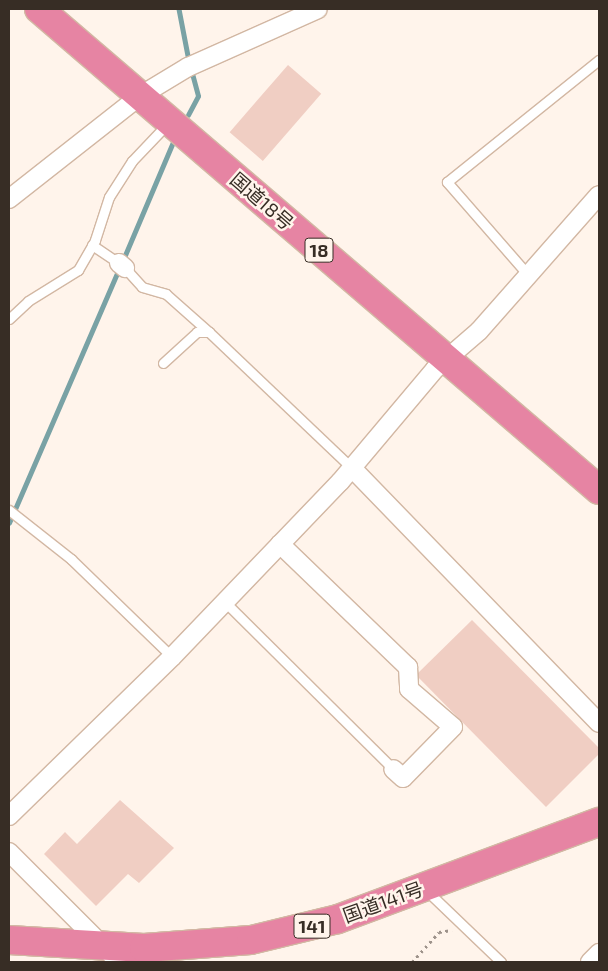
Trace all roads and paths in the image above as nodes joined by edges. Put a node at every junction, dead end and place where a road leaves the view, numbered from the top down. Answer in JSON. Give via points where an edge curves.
{"nodes":[{"id":1,"x":40,"y":9,"type":"edge"},
{"id":2,"x":318,"y":9,"type":"edge"},
{"id":3,"x":298,"y":13,"type":"edge"},
{"id":4,"x":599,"y":60,"type":"edge"},
{"id":5,"x":140,"y":96,"type":"junction"},
{"id":6,"x":169,"y":121,"type":"junction"},
{"id":7,"x":599,"y":195,"type":"edge"},
{"id":8,"x":9,"y":200,"type":"edge"},
{"id":9,"x":92,"y":245,"type":"junction"},
{"id":10,"x":529,"y":276,"type":"junction"},
{"id":11,"x":9,"y":319,"type":"edge"},
{"id":12,"x":209,"y":332,"type":"junction"},
{"id":13,"x":446,"y":358,"type":"junction"},
{"id":14,"x":163,"y":363,"type":"dead end"},
{"id":15,"x":352,"y":468,"type":"junction"},
{"id":16,"x":599,"y":490,"type":"edge"},
{"id":17,"x":9,"y":510,"type":"edge"},
{"id":18,"x":280,"y":544,"type":"junction"},
{"id":19,"x":225,"y":602,"type":"junction"},
{"id":20,"x":172,"y":657,"type":"junction"},
{"id":21,"x":599,"y":723,"type":"edge"},
{"id":22,"x":393,"y":769,"type":"joint"},
{"id":23,"x":9,"y":816,"type":"edge"},
{"id":24,"x":599,"y":822,"type":"edge"},
{"id":25,"x":9,"y":852,"type":"edge"},
{"id":26,"x":424,"y":888,"type":"junction"},
{"id":27,"x":465,"y":928,"type":"junction"},
{"id":28,"x":9,"y":940,"type":"edge"},
{"id":29,"x":599,"y":953,"type":"edge"},
{"id":30,"x":110,"y":954,"type":"edge"},
{"id":31,"x":412,"y":962,"type":"edge"},
{"id":32,"x":501,"y":962,"type":"edge"},
{"id":33,"x":590,"y":962,"type":"edge"}],
"edges":[{"from":1,"to":5,"type":"highway","name":"国道18号","number":"18"},
{"from":2,"to":3,"type":"street"},
{"from":3,"to":5,"type":"street"},
{"from":4,"to":10,"type":"lane","via":[[447,182]]},
{"from":5,"to":6,"type":"highway","name":"国道18号","number":"18"},
{"from":5,"to":8,"type":"street"},
{"from":6,"to":9,"type":"lane","via":[[132,161],[109,197]]},
{"from":6,"to":13,"type":"highway","name":"国道18号","number":"18"},
{"from":7,"to":10,"type":"street"},
{"from":9,"to":11,"type":"lane","via":[[78,270],[28,301]]},
{"from":9,"to":12,"type":"lane","via":[[122,265],[142,287],[166,294]]},
{"from":10,"to":13,"type":"street","via":[[478,331]]},
{"from":12,"to":14,"type":"lane","via":[[197,332]]},
{"from":12,"to":15,"type":"lane"},
{"from":13,"to":15,"type":"street"},
{"from":13,"to":16,"type":"highway","name":"国道18号","number":"18"},
{"from":15,"to":18,"type":"street"},
{"from":15,"to":21,"type":"street"},
{"from":17,"to":20,"type":"lane","via":[[71,559]]},
{"from":18,"to":19,"type":"street"},
{"from":18,"to":22,"type":"street","via":[[408,667],[408,689],[453,727],[403,778]]},
{"from":19,"to":20,"type":"street"},
{"from":19,"to":22,"type":"lane"},
{"from":20,"to":23,"type":"street"},
{"from":24,"to":26,"type":"highway","name":"国道141号","number":"141"},
{"from":25,"to":30,"type":"street"},
{"from":26,"to":27,"type":"lane"},
{"from":26,"to":30,"type":"highway","name":"国道141号","number":"141","via":[[338,919],[252,940]]},
{"from":27,"to":31,"type":"path","via":[[439,932]]},
{"from":27,"to":32,"type":"lane"},
{"from":28,"to":30,"type":"highway","name":"国道141号","number":"141"},
{"from":29,"to":33,"type":"street"}]}
